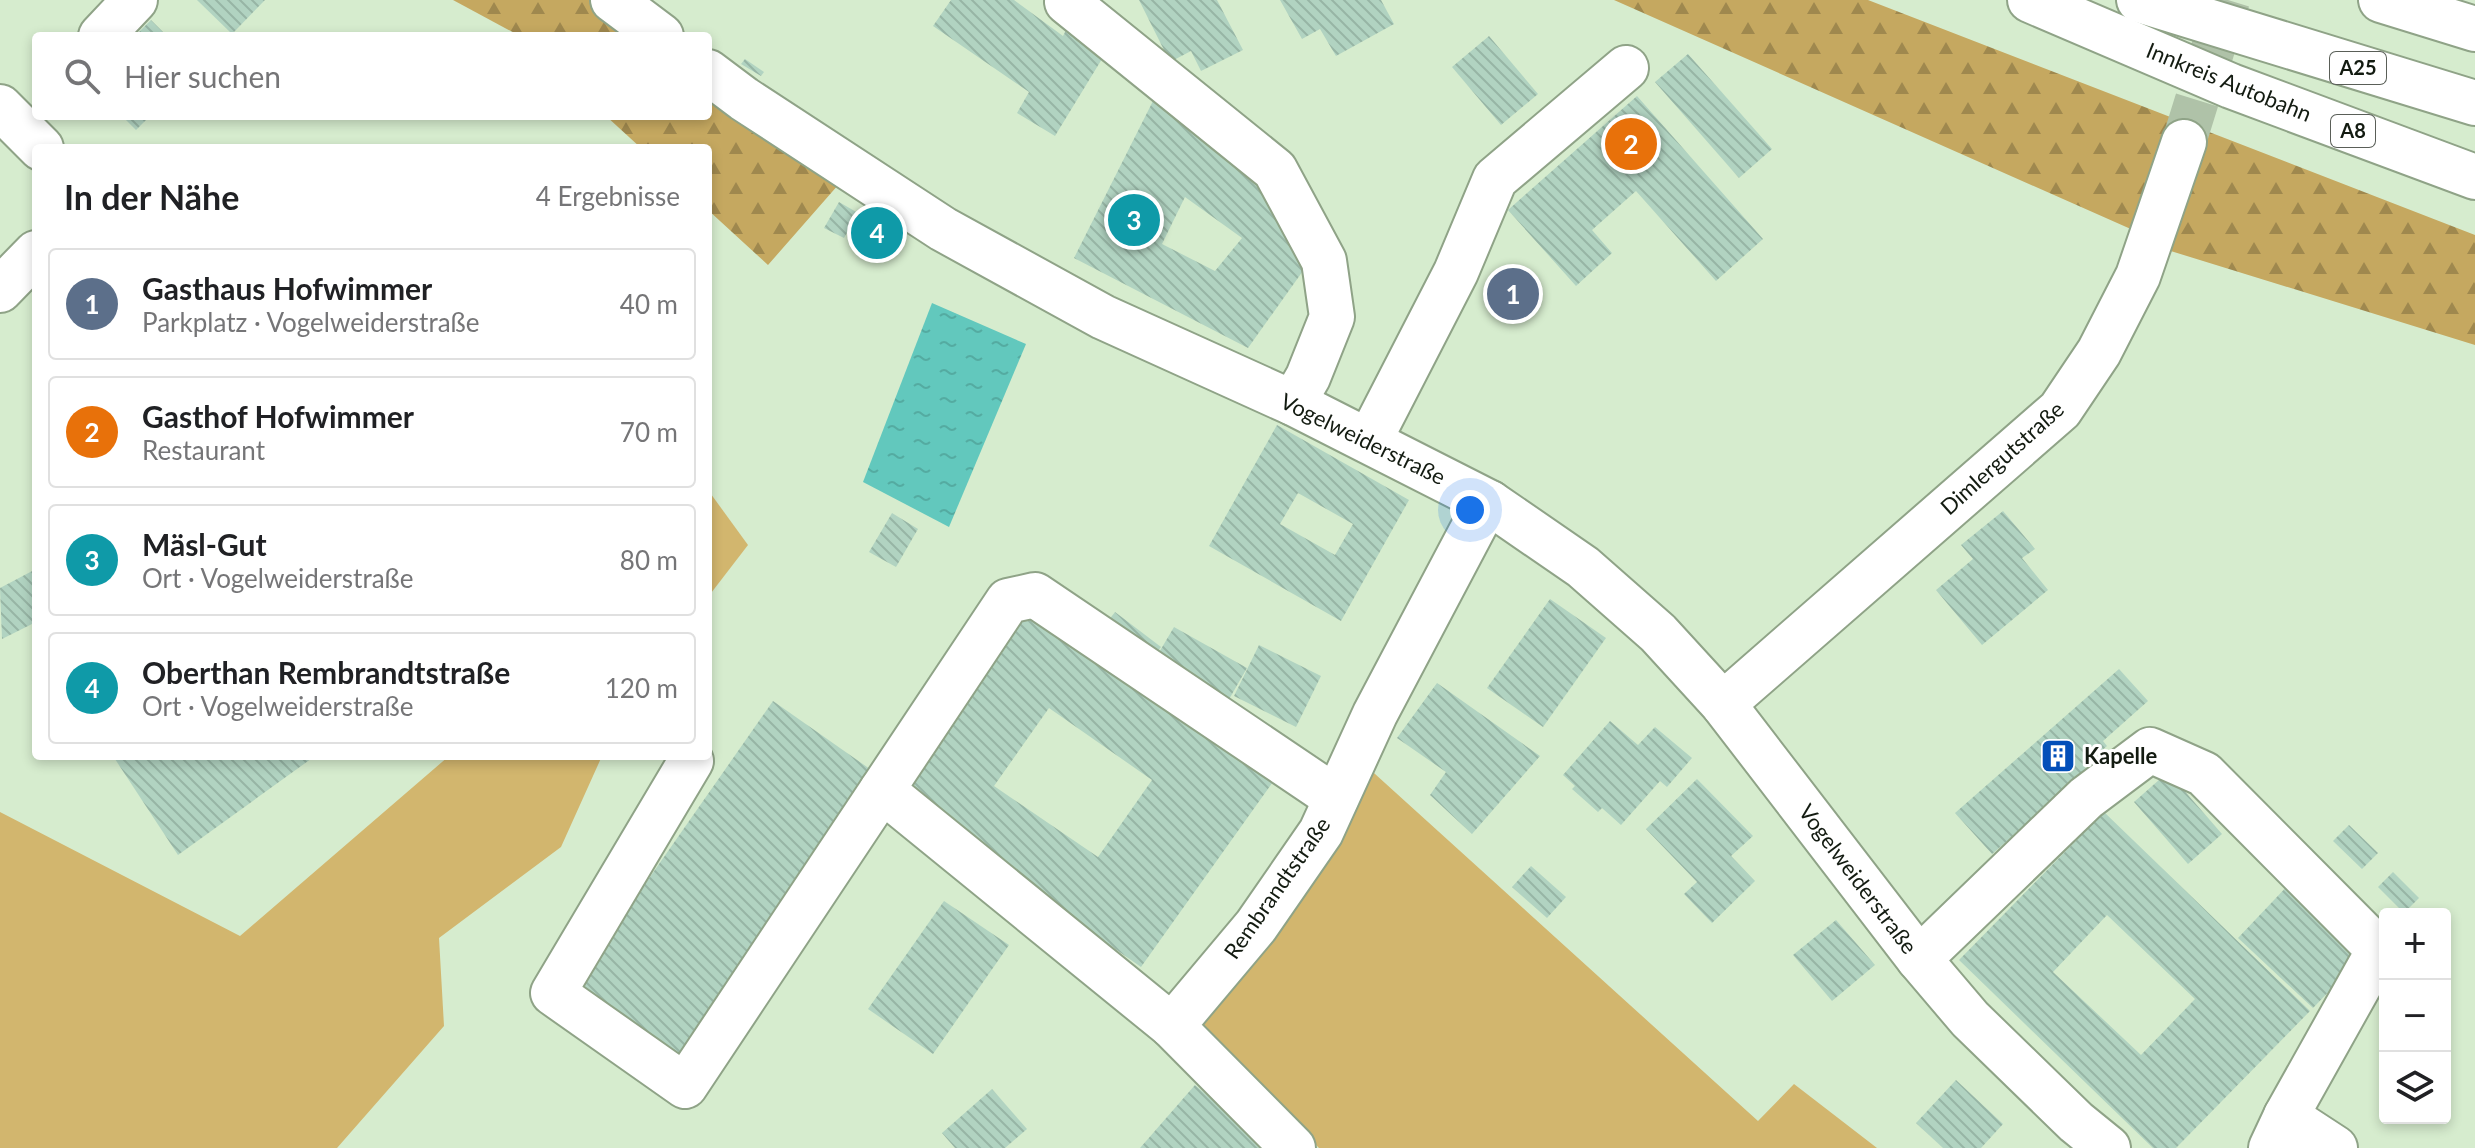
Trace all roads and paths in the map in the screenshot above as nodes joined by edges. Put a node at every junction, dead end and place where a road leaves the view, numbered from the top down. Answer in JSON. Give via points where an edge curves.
{"nodes":[{"id":1,"x":135,"y":0,"type":"edge"},
{"id":2,"x":613,"y":0,"type":"edge"},
{"id":3,"x":2030,"y":0,"type":"edge"},
{"id":4,"x":2139,"y":0,"type":"edge"},
{"id":5,"x":2381,"y":0,"type":"edge"},
{"id":6,"x":1067,"y":2,"type":"dead end"},
{"id":7,"x":2475,"y":29,"type":"edge"},
{"id":8,"x":105,"y":32,"type":"edge"},
{"id":9,"x":656,"y":32,"type":"edge"},
{"id":10,"x":1626,"y":68,"type":"dead end"},
{"id":11,"x":712,"y":75,"type":"edge"},
{"id":12,"x":2475,"y":103,"type":"edge"},
{"id":13,"x":2184,"y":142,"type":"tunnel mouth"},
{"id":14,"x":2475,"y":177,"type":"edge"},
{"id":15,"x":32,"y":257,"type":"edge"},
{"id":16,"x":0,"y":290,"type":"edge"},
{"id":17,"x":1293,"y":403,"type":"junction"},
{"id":18,"x":1369,"y":441,"type":"junction"},
{"id":19,"x":1490,"y":503,"type":"junction"},
{"id":20,"x":1723,"y":704,"type":"junction"},
{"id":21,"x":691,"y":761,"type":"dead end"},
{"id":22,"x":882,"y":790,"type":"junction"},
{"id":23,"x":1336,"y":798,"type":"junction"},
{"id":24,"x":1919,"y":959,"type":"junction"},
{"id":25,"x":1172,"y":1026,"type":"junction"},
{"id":26,"x":2278,"y":1132,"type":"edge"},
{"id":27,"x":1293,"y":1148,"type":"edge"},
{"id":28,"x":2108,"y":1148,"type":"edge"},
{"id":29,"x":2335,"y":1148,"type":"edge"}],
"edges":[{"from":1,"to":8,"type":"main road"},
{"from":2,"to":9,"type":"main road"},
{"from":3,"to":14,"type":"main road","name":"Innkreis Autobahn","number":"A8","via":[[2231,86]]},
{"from":4,"to":12,"type":"main road","number":"A25"},
{"from":5,"to":7,"type":"main road"},
{"from":6,"to":17,"type":"main road","via":[[1275,170],[1324,261],[1332,317]]},
{"from":10,"to":18,"type":"main road","via":[[1495,179],[1456,272]]},
{"from":11,"to":17,"type":"main road","name":"Vogelweiderstraße","via":[[943,229],[1103,317]]},
{"from":13,"to":20,"type":"main road","name":"Dimlergutstraße","via":[[2138,276],[2099,352],[2060,410]]},
{"from":15,"to":16,"type":"main road"},
{"from":17,"to":18,"type":"main road","name":"Vogelweiderstraße"},
{"from":18,"to":19,"type":"main road","name":"Vogelweiderstraße"},
{"from":19,"to":20,"type":"main road","name":"Vogelweiderstraße","via":[[1583,567],[1658,633]]},
{"from":19,"to":23,"type":"main road","name":"Rembrandtstraße","via":[[1375,714]]},
{"from":20,"to":24,"type":"main road","name":"Vogelweiderstraße"},
{"from":21,"to":22,"type":"main road","via":[[553,993],[685,1086]]},
{"from":22,"to":23,"type":"main road","via":[[1008,601],[1035,595]]},
{"from":22,"to":25,"type":"main road"},
{"from":23,"to":25,"type":"main road","name":"Rembrandtstraße","via":[[1321,832],[1256,926]]},
{"from":24,"to":26,"type":"main road","via":[[2086,798],[2150,750],[2204,774],[2379,950]]},
{"from":24,"to":28,"type":"main road","name":"Vogelweiderstraße","via":[[2022,1072]]},
{"from":25,"to":27,"type":"main road"},
{"from":26,"to":29,"type":"main road"}]}
